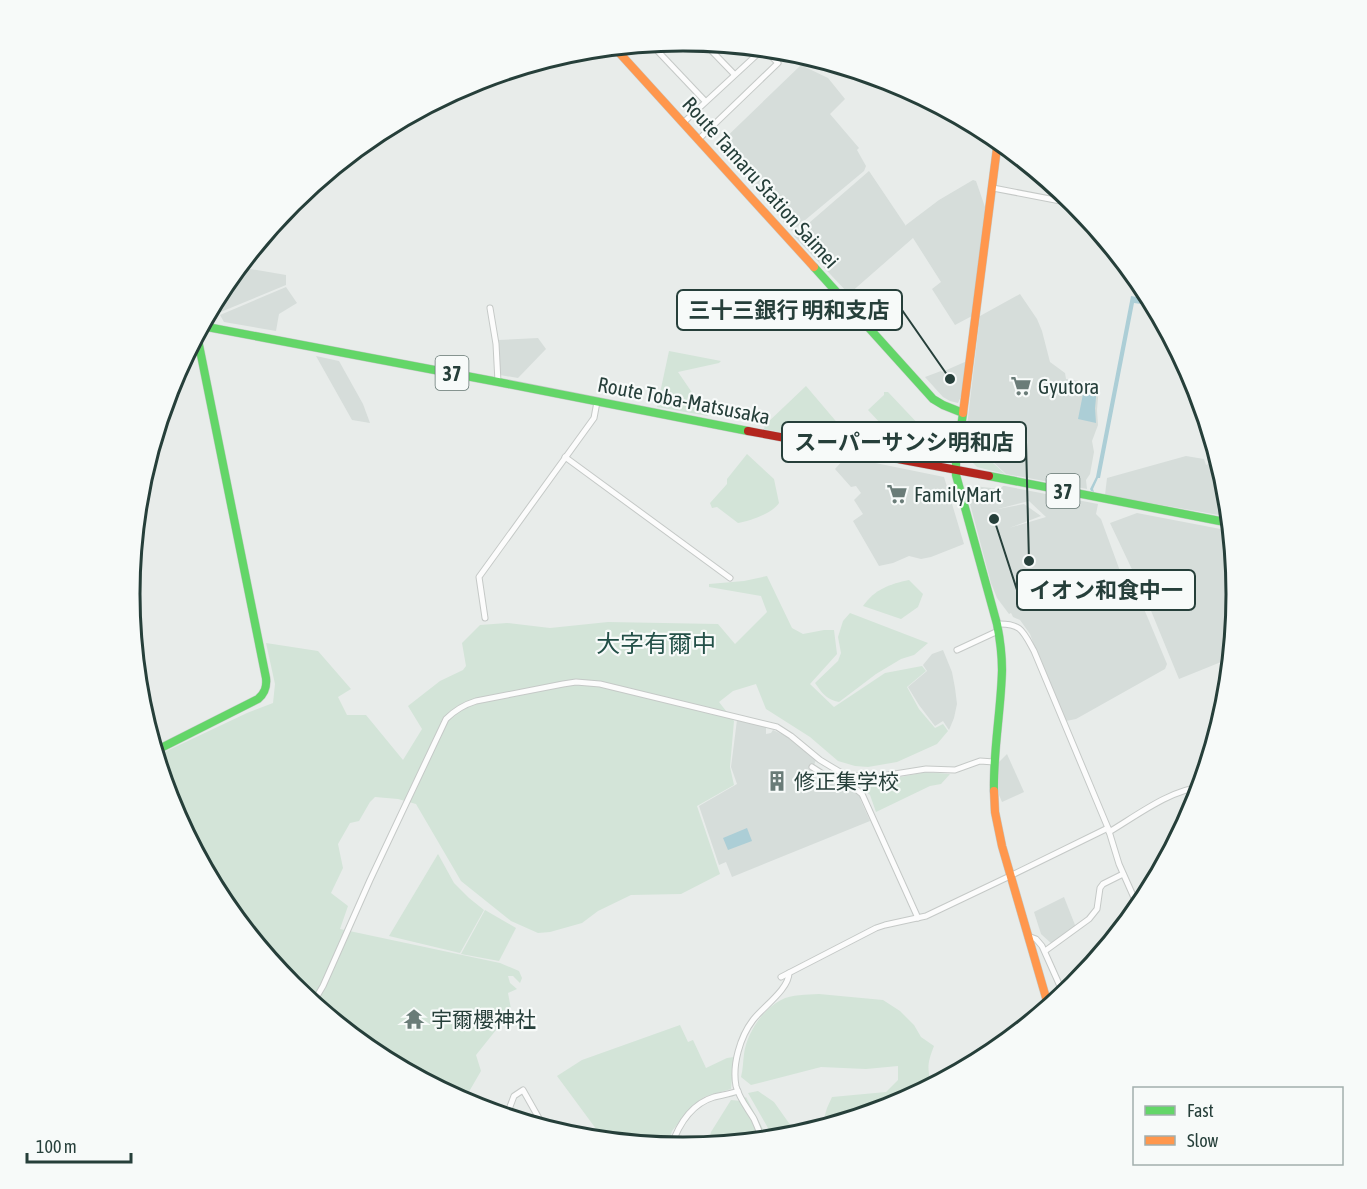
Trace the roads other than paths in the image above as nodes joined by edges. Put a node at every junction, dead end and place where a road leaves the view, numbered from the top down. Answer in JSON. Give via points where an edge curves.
{"nodes":[{"id":1,"x":658,"y":52,"type":"edge"},
{"id":2,"x":713,"y":52,"type":"edge"},
{"id":3,"x":621,"y":55,"type":"edge"},
{"id":4,"x":757,"y":56,"type":"edge"},
{"id":5,"x":774,"y":59,"type":"edge"},
{"id":6,"x":734,"y":74,"type":"junction"},
{"id":7,"x":705,"y":101,"type":"junction"},
{"id":8,"x":684,"y":122,"type":"junction"},
{"id":9,"x":699,"y":139,"type":"junction"},
{"id":10,"x":997,"y":151,"type":"edge"},
{"id":11,"x":993,"y":188,"type":"junction"},
{"id":12,"x":1058,"y":200,"type":"edge"},
{"id":13,"x":490,"y":308,"type":"dead end"},
{"id":14,"x":210,"y":328,"type":"edge"},
{"id":15,"x":200,"y":348,"type":"edge"},
{"id":16,"x":498,"y":382,"type":"junction"},
{"id":17,"x":597,"y":402,"type":"junction"},
{"id":18,"x":963,"y":414,"type":"junction"},
{"id":19,"x":565,"y":458,"type":"junction"},
{"id":20,"x":956,"y":470,"type":"junction"},
{"id":21,"x":1222,"y":521,"type":"edge"},
{"id":22,"x":730,"y":578,"type":"dead end"},
{"id":23,"x":485,"y":618,"type":"dead end"},
{"id":24,"x":997,"y":627,"type":"junction"},
{"id":25,"x":957,"y":650,"type":"dead end"},
{"id":26,"x":163,"y":747,"type":"edge"},
{"id":27,"x":994,"y":762,"type":"junction"},
{"id":28,"x":812,"y":767,"type":"dead end"},
{"id":29,"x":1191,"y":789,"type":"edge"},
{"id":30,"x":1108,"y":830,"type":"junction"},
{"id":31,"x":1123,"y":874,"type":"junction"},
{"id":32,"x":1010,"y":876,"type":"junction"},
{"id":33,"x":1134,"y":898,"type":"edge"},
{"id":34,"x":918,"y":918,"type":"junction"},
{"id":35,"x":1028,"y":936,"type":"junction"},
{"id":36,"x":1044,"y":951,"type":"junction"},
{"id":37,"x":789,"y":973,"type":"junction"},
{"id":38,"x":781,"y":977,"type":"dead end"},
{"id":39,"x":1061,"y":986,"type":"edge"},
{"id":40,"x":317,"y":996,"type":"edge"},
{"id":41,"x":1046,"y":999,"type":"edge"},
{"id":42,"x":738,"y":1091,"type":"junction"},
{"id":43,"x":509,"y":1109,"type":"edge"},
{"id":44,"x":539,"y":1118,"type":"edge"},
{"id":45,"x":759,"y":1132,"type":"edge"},
{"id":46,"x":675,"y":1138,"type":"edge"}],
"edges":[{"from":1,"to":7,"type":"street"},
{"from":2,"to":6,"type":"street"},
{"from":3,"to":8,"type":"main road","name":"Route Tamaru Station Saimei"},
{"from":4,"to":6,"type":"street"},
{"from":5,"to":9,"type":"street","via":[[778,63]]},
{"from":6,"to":7,"type":"street"},
{"from":7,"to":8,"type":"street"},
{"from":8,"to":9,"type":"main road","name":"Route Tamaru Station Saimei"},
{"from":9,"to":18,"type":"main road","name":"Route Tamaru Station Saimei","via":[[933,399]]},
{"from":10,"to":11,"type":"main road"},
{"from":11,"to":12,"type":"street"},
{"from":11,"to":18,"type":"main road"},
{"from":13,"to":16,"type":"street"},
{"from":14,"to":16,"type":"main road","name":"Route Toba-Matsusaka","number":"37"},
{"from":15,"to":26,"type":"main road","via":[[266,688],[258,699]]},
{"from":16,"to":17,"type":"main road","name":"Route Toba-Matsusaka","number":"37"},
{"from":17,"to":19,"type":"street","via":[[594,418]]},
{"from":17,"to":20,"type":"main road","name":"Route Toba-Matsusaka","number":"37"},
{"from":18,"to":20,"type":"main road"},
{"from":19,"to":22,"type":"street"},
{"from":19,"to":23,"type":"street","via":[[479,577]]},
{"from":20,"to":21,"type":"main road","name":"Route Toba-Matsusaka","number":"37"},
{"from":20,"to":24,"type":"main road"},
{"from":24,"to":25,"type":"street"},
{"from":24,"to":27,"type":"main road","via":[[1002,673]]},
{"from":24,"to":30,"type":"street","via":[[1018,626],[1031,646]]},
{"from":27,"to":32,"type":"main road","via":[[995,813]]},
{"from":27,"to":40,"type":"street","via":[[980,761],[955,770],[926,769],[876,777],[846,775],[777,727],[589,682],[469,703],[446,719]]},
{"from":28,"to":34,"type":"street","via":[[852,785],[862,794]]},
{"from":29,"to":30,"type":"street"},
{"from":30,"to":31,"type":"street"},
{"from":30,"to":32,"type":"street"},
{"from":31,"to":33,"type":"street"},
{"from":31,"to":36,"type":"street","via":[[1103,884],[1097,909],[1089,919]]},
{"from":32,"to":34,"type":"street"},
{"from":32,"to":35,"type":"main road"},
{"from":34,"to":37,"type":"street","via":[[876,928]]},
{"from":35,"to":36,"type":"street","via":[[1039,942]]},
{"from":35,"to":41,"type":"main road"},
{"from":36,"to":39,"type":"street"},
{"from":37,"to":38,"type":"street"},
{"from":37,"to":42,"type":"street","via":[[787,982],[747,1030],[737,1063]]},
{"from":42,"to":45,"type":"street"},
{"from":42,"to":46,"type":"street","via":[[697,1106]]},
{"from":43,"to":44,"type":"street","via":[[514,1096],[523,1090]]}]}
